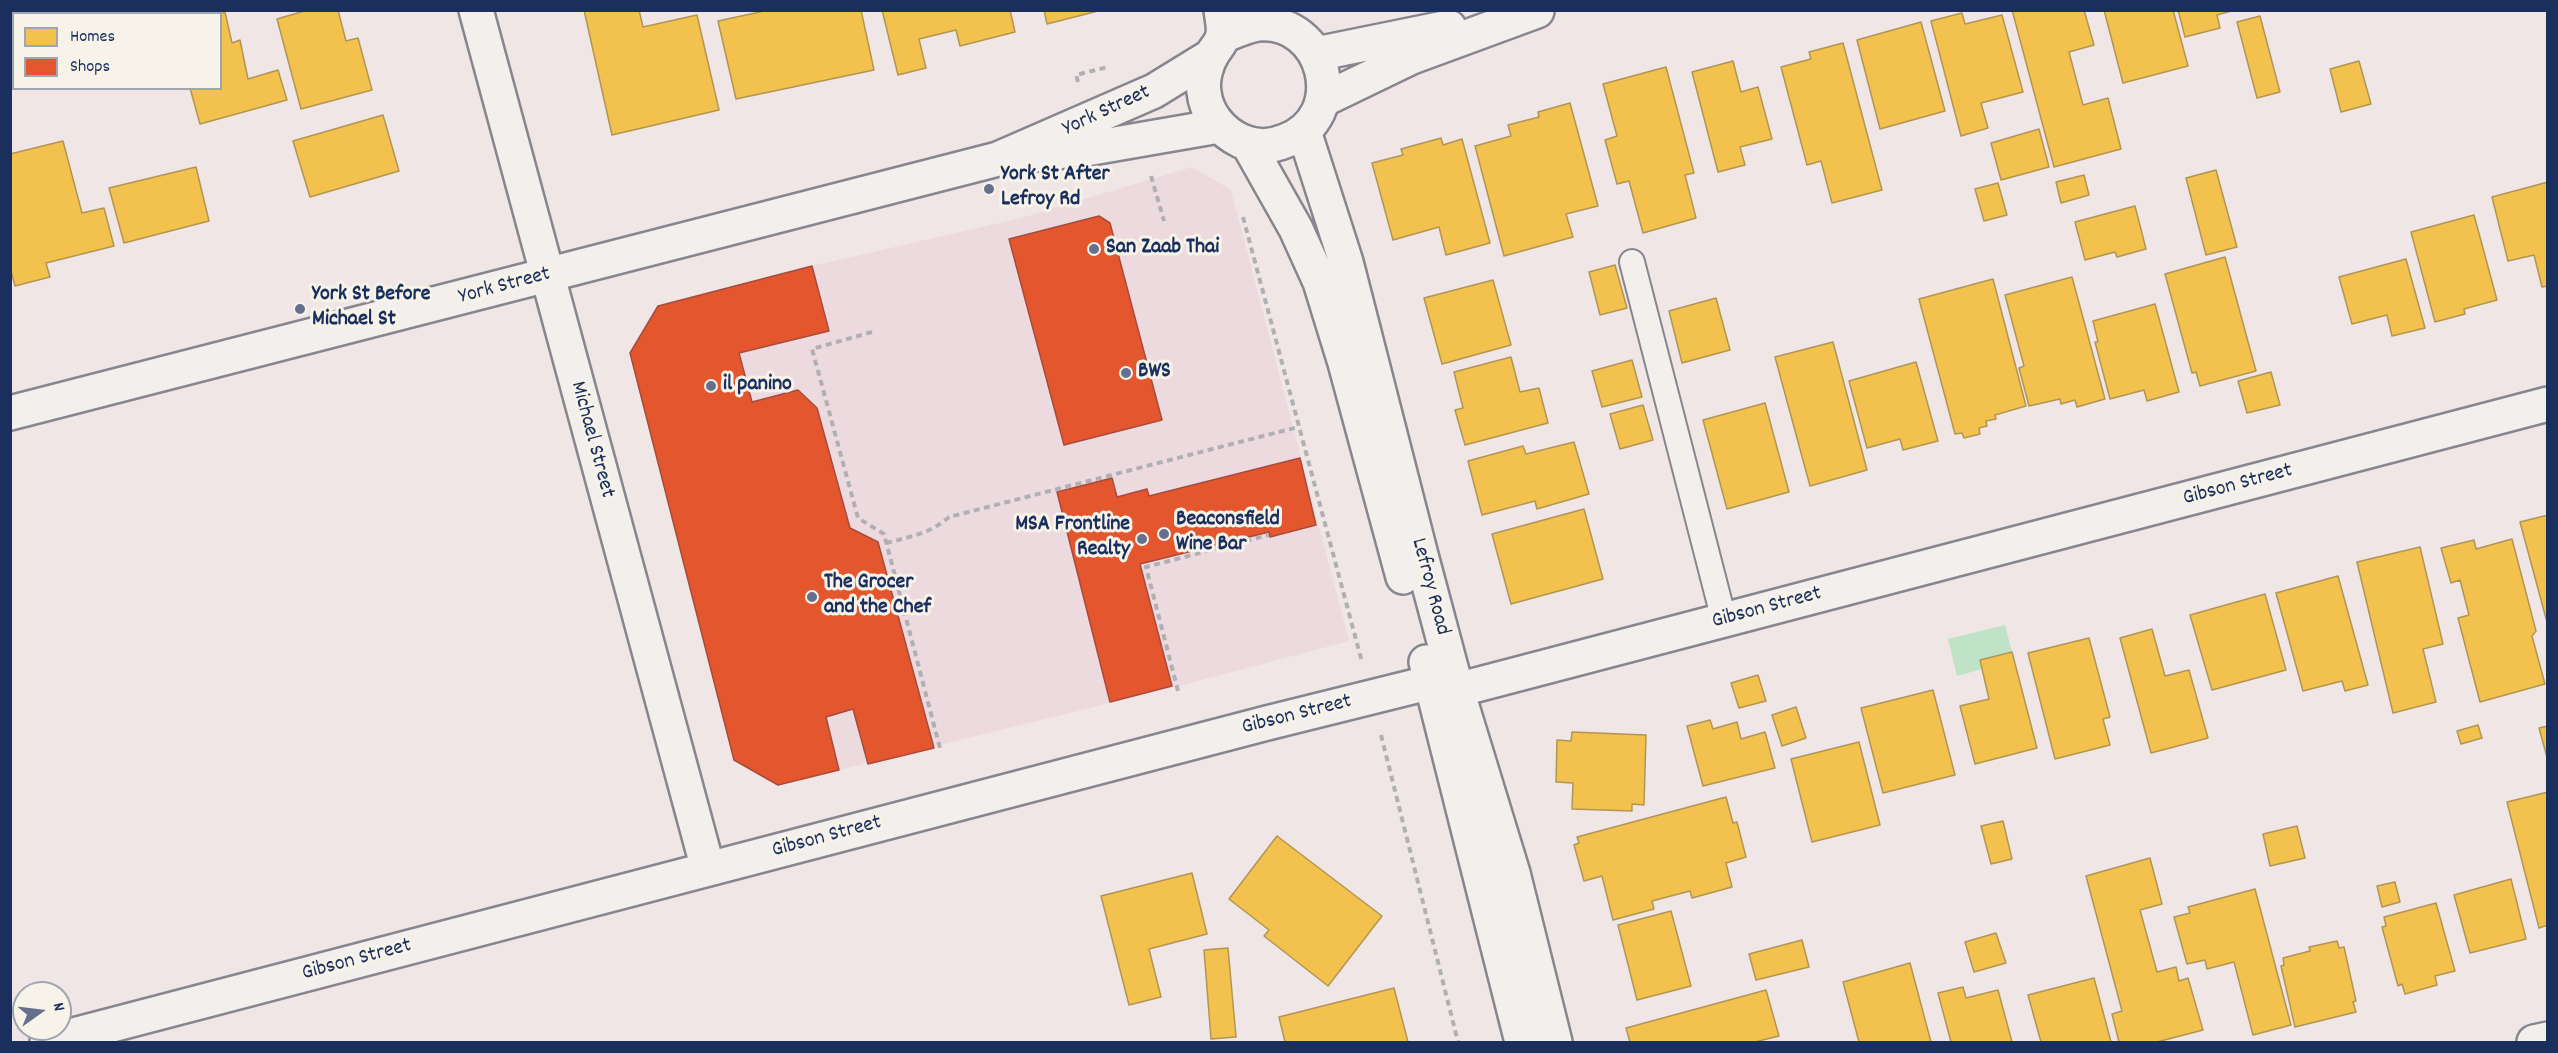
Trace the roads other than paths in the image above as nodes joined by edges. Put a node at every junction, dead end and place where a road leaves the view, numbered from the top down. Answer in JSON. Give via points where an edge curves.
{"nodes":[{"id":1,"x":476,"y":10,"type":"edge"},
{"id":2,"x":1538,"y":11,"type":"edge"},
{"id":3,"x":1283,"y":20,"type":"edge"},
{"id":4,"x":1218,"y":34,"type":"edge"},
{"id":5,"x":1316,"y":54,"type":"junction"},
{"id":6,"x":1323,"y":100,"type":"junction"},
{"id":7,"x":1219,"y":126,"type":"junction"},
{"id":8,"x":1304,"y":131,"type":"junction"},
{"id":9,"x":1248,"y":144,"type":"junction"},
{"id":10,"x":998,"y":159,"type":"junction"},
{"id":11,"x":1632,"y":262,"type":"dead end"},
{"id":12,"x":547,"y":276,"type":"junction"},
{"id":13,"x":2547,"y":404,"type":"edge"},
{"id":14,"x":10,"y":413,"type":"edge"},
{"id":15,"x":1724,"y":620,"type":"junction"},
{"id":16,"x":1444,"y":686,"type":"junction"},
{"id":17,"x":708,"y":869,"type":"junction"},
{"id":18,"x":123,"y":1033,"type":"edge"},
{"id":19,"x":2547,"y":1039,"type":"edge"},
{"id":20,"x":47,"y":1042,"type":"edge"},
{"id":21,"x":1522,"y":1042,"type":"edge"},
{"id":22,"x":1555,"y":1042,"type":"edge"},
{"id":23,"x":2534,"y":1042,"type":"edge"}],
"edges":[{"from":1,"to":12,"type":"street","name":"Michael Street"},
{"from":2,"to":5,"type":"street"},
{"from":2,"to":6,"type":"street","via":[[1412,57]]},
{"from":3,"to":4,"type":"street"},
{"from":3,"to":5,"type":"street"},
{"from":4,"to":7,"type":"street","via":[[1204,73],[1204,92]]},
{"from":4,"to":10,"type":"street","name":"York Street","via":[[1154,91]]},
{"from":5,"to":6,"type":"street","via":[[1324,77]]},
{"from":6,"to":8,"type":"street"},
{"from":7,"to":9,"type":"street","name":"Lefroy Road"},
{"from":7,"to":10,"type":"street","name":"York Street","via":[[1092,148]]},
{"from":8,"to":9,"type":"street","via":[[1277,144]]},
{"from":8,"to":16,"type":"street","name":"Lefroy Road","via":[[1346,262]]},
{"from":9,"to":16,"type":"street","name":"Lefroy Road","via":[[1296,229],[1320,282]]},
{"from":10,"to":12,"type":"street","name":"York Street"},
{"from":11,"to":15,"type":"lane"},
{"from":12,"to":14,"type":"street","name":"York Street"},
{"from":12,"to":17,"type":"street","name":"Michael Street"},
{"from":13,"to":15,"type":"street","name":"Gibson Street"},
{"from":15,"to":16,"type":"street","name":"Gibson Street"},
{"from":16,"to":17,"type":"street","name":"Gibson Street"},
{"from":16,"to":21,"type":"street","name":"Lefroy Road"},
{"from":16,"to":22,"type":"street","name":"Lefroy Road","via":[[1513,873]]},
{"from":17,"to":18,"type":"street","name":"Gibson Street"},
{"from":18,"to":20,"type":"street","name":"Gibson Street"},
{"from":19,"to":23,"type":"street"}]}
